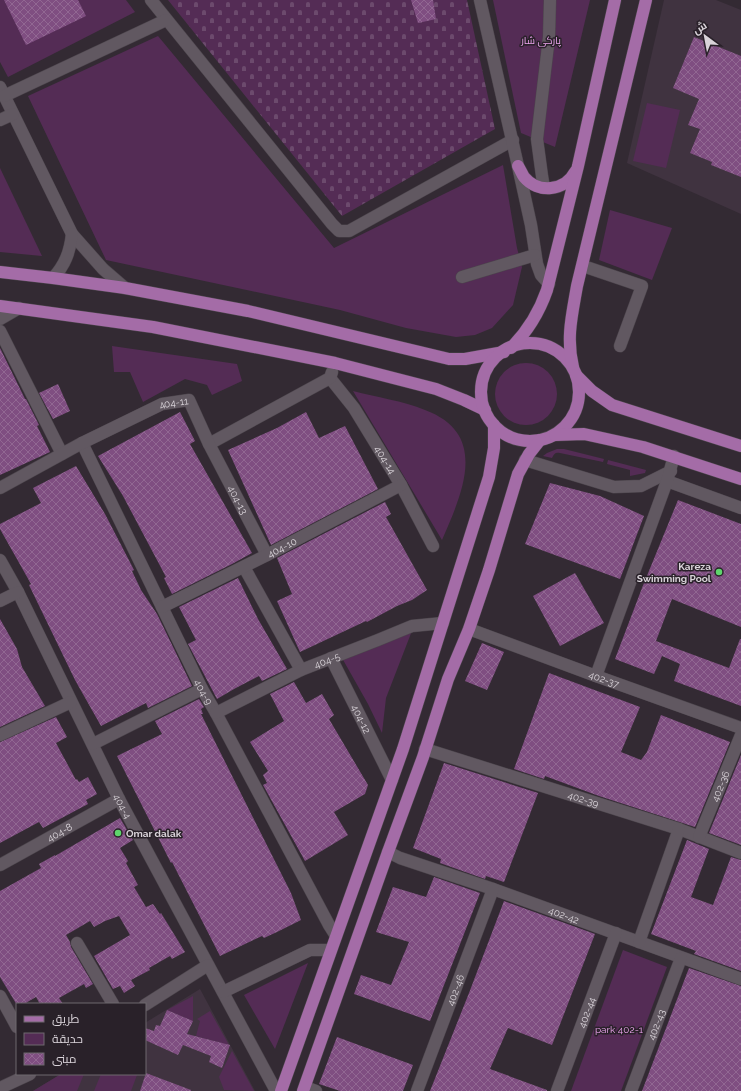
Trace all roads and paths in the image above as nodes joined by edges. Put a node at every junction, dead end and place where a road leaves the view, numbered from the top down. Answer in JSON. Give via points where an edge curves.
{"nodes":[{"id":1,"x":151,"y":0,"type":"edge"},
{"id":2,"x":480,"y":0,"type":"edge"},
{"id":3,"x":550,"y":0,"type":"edge"},
{"id":4,"x":615,"y":0,"type":"edge"},
{"id":5,"x":646,"y":0,"type":"edge"},
{"id":6,"x":166,"y":20,"type":"junction"},
{"id":7,"x":2,"y":91,"type":"edge"},
{"id":8,"x":13,"y":114,"type":"junction"},
{"id":9,"x":0,"y":120,"type":"edge"},
{"id":10,"x":513,"y":140,"type":"junction"},
{"id":11,"x":518,"y":166,"type":"junction"},
{"id":12,"x":577,"y":169,"type":"junction"},
{"id":13,"x":544,"y":188,"type":"junction"},
{"id":14,"x":72,"y":234,"type":"junction"},
{"id":15,"x":534,"y":255,"type":"junction"},
{"id":16,"x":583,"y":266,"type":"junction"},
{"id":17,"x":0,"y":272,"type":"edge"},
{"id":18,"x":462,"y":277,"type":"dead end"},
{"id":19,"x":53,"y":278,"type":"junction"},
{"id":20,"x":549,"y":284,"type":"junction"},
{"id":21,"x":126,"y":288,"type":"junction"},
{"id":22,"x":0,"y":306,"type":"edge"},
{"id":23,"x":19,"y":308,"type":"junction"},
{"id":24,"x":0,"y":319,"type":"edge"},
{"id":25,"x":0,"y":331,"type":"edge"},
{"id":26,"x":620,"y":346,"type":"dead end"},
{"id":27,"x":507,"y":350,"type":"junction"},
{"id":28,"x":335,"y":363,"type":"junction"},
{"id":29,"x":574,"y":371,"type":"junction"},
{"id":30,"x":330,"y":378,"type":"junction"},
{"id":31,"x":485,"y":410,"type":"junction"},
{"id":32,"x":494,"y":425,"type":"junction"},
{"id":33,"x":555,"y":434,"type":"junction"},
{"id":34,"x":540,"y":440,"type":"junction"},
{"id":35,"x":82,"y":443,"type":"junction"},
{"id":36,"x":209,"y":444,"type":"junction"},
{"id":37,"x":741,"y":446,"type":"edge"},
{"id":38,"x":62,"y":454,"type":"junction"},
{"id":39,"x":674,"y":456,"type":"junction"},
{"id":40,"x":525,"y":460,"type":"junction"},
{"id":41,"x":669,"y":476,"type":"junction"},
{"id":42,"x":741,"y":479,"type":"edge"},
{"id":43,"x":401,"y":486,"type":"junction"},
{"id":44,"x":0,"y":488,"type":"edge"},
{"id":45,"x":741,"y":508,"type":"edge"},
{"id":46,"x":433,"y":546,"type":"dead end"},
{"id":47,"x":267,"y":555,"type":"junction"},
{"id":48,"x":0,"y":560,"type":"edge"},
{"id":49,"x":244,"y":567,"type":"junction"},
{"id":50,"x":18,"y":592,"type":"junction"},
{"id":51,"x":0,"y":601,"type":"edge"},
{"id":52,"x":162,"y":607,"type":"junction"},
{"id":53,"x":443,"y":623,"type":"junction"},
{"id":54,"x":468,"y":629,"type":"junction"},
{"id":55,"x":332,"y":658,"type":"junction"},
{"id":56,"x":301,"y":670,"type":"junction"},
{"id":57,"x":428,"y":672,"type":"junction"},
{"id":58,"x":596,"y":676,"type":"junction"},
{"id":59,"x":448,"y":679,"type":"junction"},
{"id":60,"x":202,"y":689,"type":"junction"},
{"id":61,"x":71,"y":702,"type":"junction"},
{"id":62,"x":216,"y":713,"type":"junction"},
{"id":63,"x":741,"y":728,"type":"edge"},
{"id":64,"x":0,"y":735,"type":"edge"},
{"id":65,"x":741,"y":735,"type":"edge"},
{"id":66,"x":93,"y":744,"type":"junction"},
{"id":67,"x":425,"y":750,"type":"junction"},
{"id":68,"x":392,"y":780,"type":"junction"},
{"id":69,"x":119,"y":799,"type":"junction"},
{"id":70,"x":678,"y":829,"type":"junction"},
{"id":71,"x":699,"y":837,"type":"junction"},
{"id":72,"x":388,"y":852,"type":"junction"},
{"id":73,"x":741,"y":853,"type":"edge"},
{"id":74,"x":0,"y":865,"type":"edge"},
{"id":75,"x":493,"y":889,"type":"junction"},
{"id":76,"x":616,"y":933,"type":"junction"},
{"id":77,"x":336,"y":936,"type":"junction"},
{"id":78,"x":639,"y":942,"type":"junction"},
{"id":79,"x":77,"y":943,"type":"dead end"},
{"id":80,"x":331,"y":950,"type":"junction"},
{"id":81,"x":682,"y":958,"type":"junction"},
{"id":82,"x":208,"y":965,"type":"junction"},
{"id":83,"x":741,"y":979,"type":"edge"},
{"id":84,"x":223,"y":992,"type":"junction"},
{"id":85,"x":0,"y":996,"type":"edge"},
{"id":86,"x":111,"y":1003,"type":"edge"},
{"id":87,"x":146,"y":1004,"type":"edge"},
{"id":88,"x":16,"y":1025,"type":"edge"},
{"id":89,"x":28,"y":1075,"type":"edge"},
{"id":90,"x":0,"y":1088,"type":"edge"},
{"id":91,"x":308,"y":1090,"type":"edge"},
{"id":92,"x":276,"y":1091,"type":"edge"},
{"id":93,"x":281,"y":1091,"type":"edge"},
{"id":94,"x":417,"y":1091,"type":"edge"},
{"id":95,"x":557,"y":1091,"type":"edge"},
{"id":96,"x":631,"y":1091,"type":"edge"}],
"edges":[{"from":1,"to":6,"type":"street"},
{"from":2,"to":10,"type":"street"},
{"from":3,"to":13,"type":"street","via":[[549,37],[537,139]]},
{"from":4,"to":12,"type":"main road"},
{"from":5,"to":16,"type":"main road"},
{"from":6,"to":7,"type":"street"},
{"from":6,"to":10,"type":"street","via":[[339,231],[349,231]]},
{"from":7,"to":8,"type":"street"},
{"from":8,"to":9,"type":"street"},
{"from":8,"to":14,"type":"street"},
{"from":10,"to":11,"type":"street"},
{"from":11,"to":13,"type":"main road","via":[[524,177],[533,185]]},
{"from":11,"to":15,"type":"street"},
{"from":12,"to":13,"type":"main road","via":[[564,184]]},
{"from":12,"to":20,"type":"main road"},
{"from":14,"to":19,"type":"street","via":[[69,254]]},
{"from":14,"to":21,"type":"street","via":[[103,269]]},
{"from":15,"to":18,"type":"street"},
{"from":15,"to":20,"type":"street","via":[[541,275]]},
{"from":16,"to":26,"type":"street","via":[[642,286]]},
{"from":16,"to":29,"type":"main road","via":[[570,324],[569,341]]},
{"from":17,"to":19,"type":"main road"},
{"from":19,"to":21,"type":"main road"},
{"from":20,"to":27,"type":"main road","via":[[536,317]]},
{"from":21,"to":27,"type":"main road","via":[[248,311],[440,357],[465,359]]},
{"from":22,"to":23,"type":"main road"},
{"from":23,"to":24,"type":"street"},
{"from":23,"to":28,"type":"main road","via":[[153,327]]},
{"from":25,"to":38,"type":"street"},
{"from":27,"to":29,"type":"main road","via":[[524,344],[539,344],[552,348],[564,356]]},
{"from":27,"to":31,"type":"main road","via":[[488,367],[482,394]]},
{"from":28,"to":30,"type":"street"},
{"from":28,"to":31,"type":"main road","via":[[436,389]]},
{"from":29,"to":33,"type":"main road","via":[[579,388],[578,402],[574,415],[566,426]]},
{"from":29,"to":37,"type":"main road","via":[[592,391],[612,405]]},
{"from":30,"to":36,"type":"street"},
{"from":30,"to":43,"type":"street","name":"404-14","via":[[354,408]]},
{"from":31,"to":32,"type":"main road"},
{"from":32,"to":34,"type":"main road","via":[[503,433],[515,438],[527,441]]},
{"from":32,"to":53,"type":"main road","via":[[494,448],[489,477]]},
{"from":33,"to":34,"type":"main road"},
{"from":33,"to":39,"type":"main road","via":[[596,436]]},
{"from":34,"to":40,"type":"main road"},
{"from":35,"to":36,"type":"street","name":"404-11","via":[[162,404],[188,400]]},
{"from":35,"to":38,"type":"street","name":"404-11"},
{"from":35,"to":52,"type":"street","name":"404-9"},
{"from":36,"to":47,"type":"street","name":"404-13"},
{"from":38,"to":44,"type":"street","name":"404-11"},
{"from":39,"to":41,"type":"street"},
{"from":39,"to":42,"type":"main road"},
{"from":40,"to":41,"type":"street","via":[[614,487],[641,486]]},
{"from":40,"to":54,"type":"main road","via":[[514,486]]},
{"from":41,"to":45,"type":"street"},
{"from":41,"to":58,"type":"street"},
{"from":43,"to":46,"type":"street","name":"404-14"},
{"from":43,"to":47,"type":"street","name":"404-10"},
{"from":47,"to":49,"type":"street","name":"404-10"},
{"from":48,"to":50,"type":"street","name":"404-4"},
{"from":49,"to":52,"type":"street","name":"404-10"},
{"from":49,"to":56,"type":"street"},
{"from":50,"to":51,"type":"street"},
{"from":50,"to":61,"type":"street","name":"404-4"},
{"from":52,"to":60,"type":"street","name":"404-9"},
{"from":53,"to":55,"type":"street","name":"404-5","via":[[412,626]]},
{"from":53,"to":57,"type":"main road"},
{"from":54,"to":58,"type":"street","name":"402-37"},
{"from":54,"to":59,"type":"main road"},
{"from":55,"to":56,"type":"street","name":"404-5"},
{"from":55,"to":68,"type":"street","name":"404-12"},
{"from":56,"to":62,"type":"street","name":"404-5"},
{"from":57,"to":59,"type":"main road"},
{"from":57,"to":68,"type":"main road"},
{"from":58,"to":63,"type":"street","name":"402-37"},
{"from":59,"to":67,"type":"main road"},
{"from":60,"to":62,"type":"street","name":"404-9"},
{"from":60,"to":66,"type":"street"},
{"from":61,"to":64,"type":"street"},
{"from":61,"to":66,"type":"street","name":"404-4"},
{"from":62,"to":77,"type":"street","name":"404-9"},
{"from":65,"to":71,"type":"street","name":"402-36"},
{"from":66,"to":69,"type":"street","name":"404-4"},
{"from":67,"to":70,"type":"street","name":"402-39"},
{"from":67,"to":72,"type":"main road"},
{"from":68,"to":77,"type":"main road"},
{"from":69,"to":74,"type":"street","name":"404-8"},
{"from":69,"to":82,"type":"street","name":"404-4"},
{"from":70,"to":71,"type":"street","name":"402-39"},
{"from":70,"to":78,"type":"street"},
{"from":71,"to":73,"type":"street","name":"402-39"},
{"from":72,"to":75,"type":"street","name":"402-42"},
{"from":72,"to":91,"type":"main road"},
{"from":75,"to":76,"type":"street","name":"402-42"},
{"from":75,"to":94,"type":"street","name":"402-46"},
{"from":76,"to":78,"type":"street","name":"402-42"},
{"from":76,"to":95,"type":"street","name":"402-44"},
{"from":77,"to":80,"type":"main road"},
{"from":78,"to":81,"type":"street","name":"402-42"},
{"from":79,"to":86,"type":"street"},
{"from":80,"to":84,"type":"street","via":[[310,950]]},
{"from":80,"to":93,"type":"main road"},
{"from":81,"to":83,"type":"street","name":"402-42"},
{"from":81,"to":96,"type":"street","name":"402-43"},
{"from":82,"to":84,"type":"street","name":"404-4"},
{"from":82,"to":87,"type":"street"},
{"from":84,"to":92,"type":"street","name":"404-4"},
{"from":85,"to":88,"type":"street"},
{"from":89,"to":90,"type":"street"}]}
